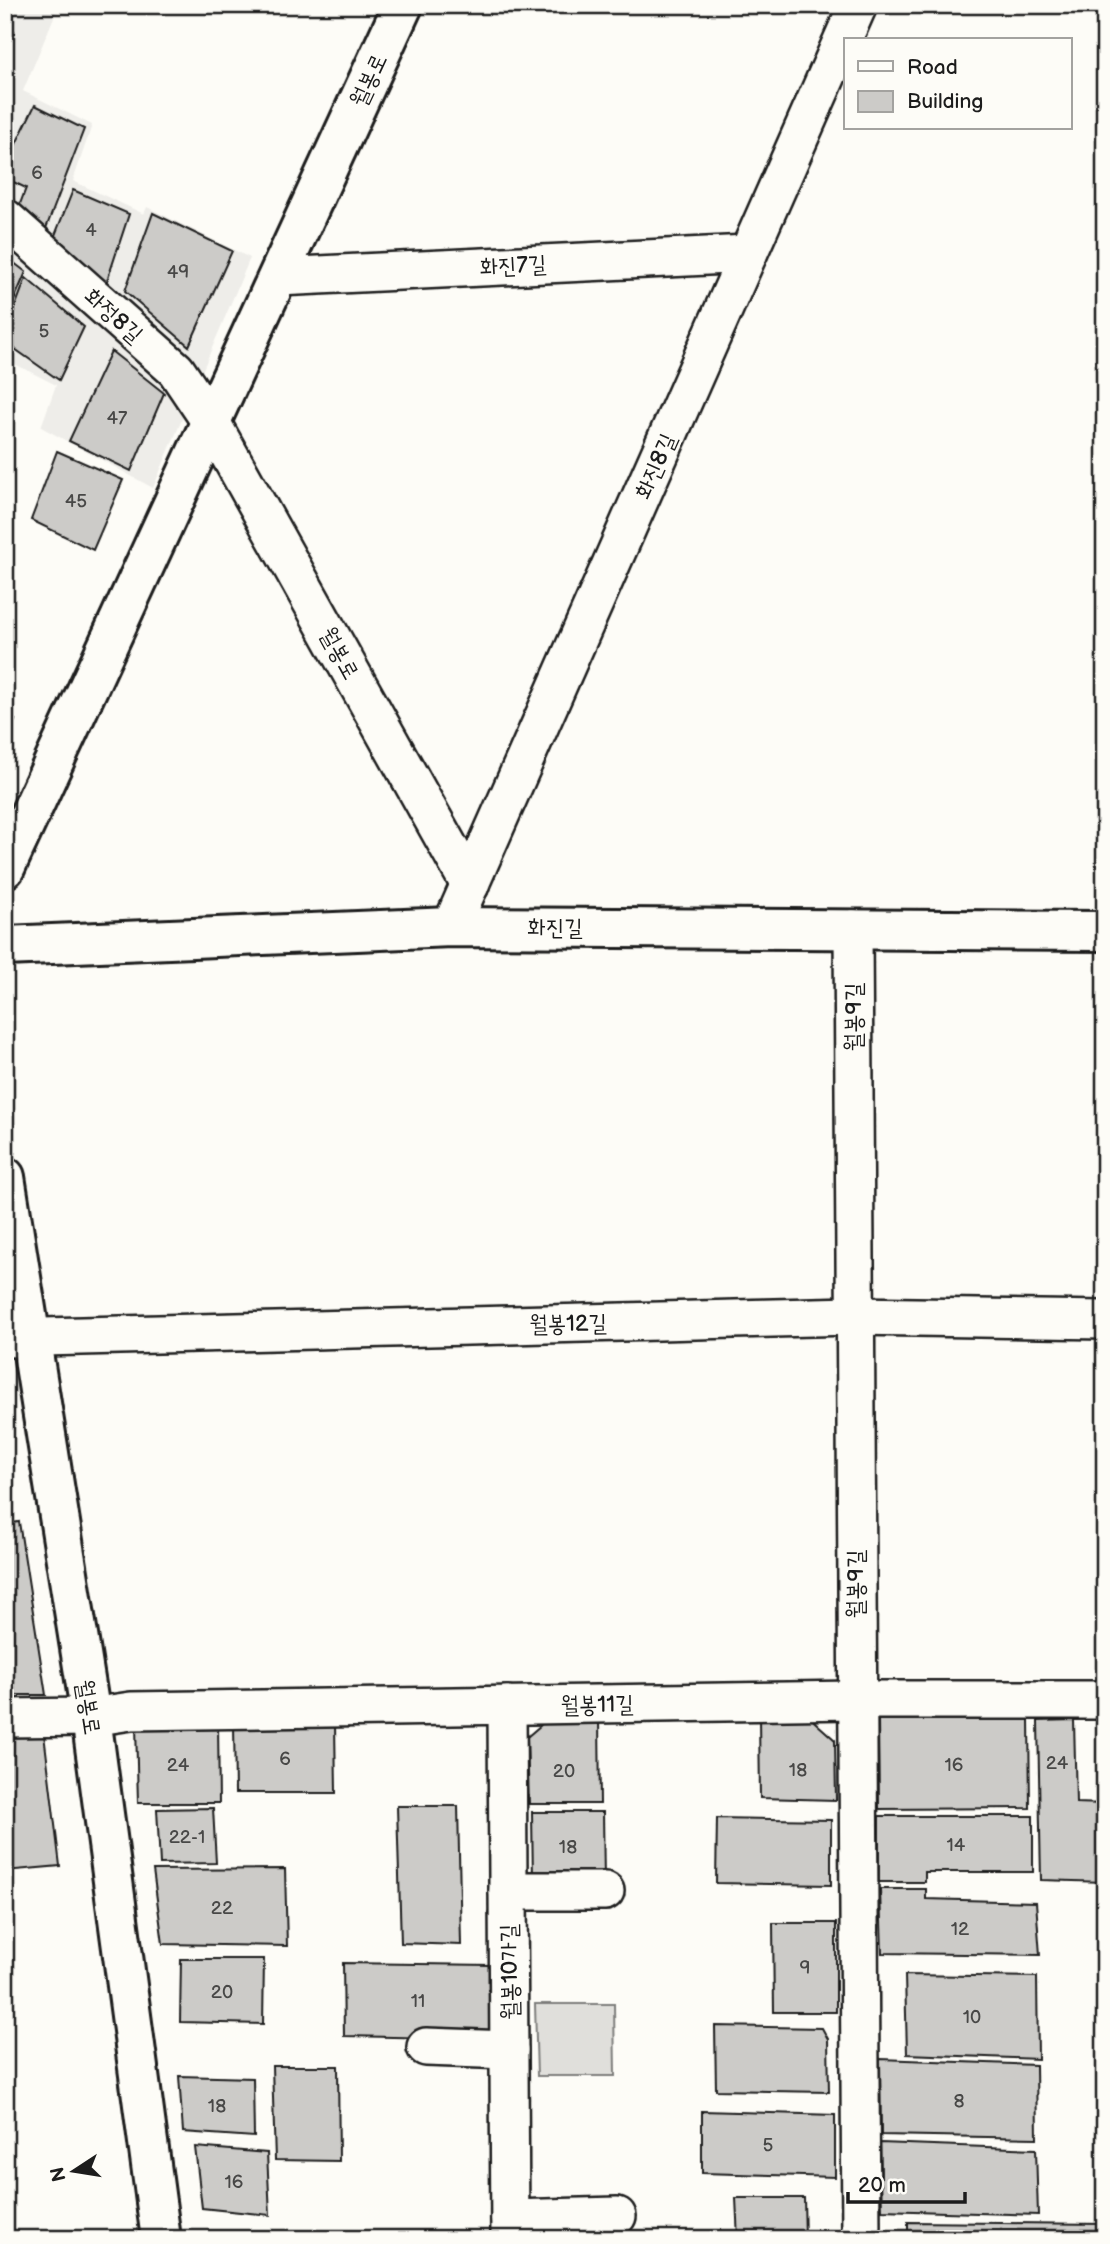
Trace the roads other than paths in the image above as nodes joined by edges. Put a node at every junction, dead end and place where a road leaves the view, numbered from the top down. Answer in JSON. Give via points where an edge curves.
{"nodes":[{"id":1,"x":403,"y":5,"type":"edge"},
{"id":2,"x":858,"y":5,"type":"edge"},
{"id":3,"x":5,"y":218,"type":"edge"},
{"id":4,"x":748,"y":254,"type":"junction"},
{"id":5,"x":278,"y":277,"type":"junction"},
{"id":6,"x":211,"y":422,"type":"junction"},
{"id":7,"x":5,"y":868,"type":"edge"},
{"id":8,"x":470,"y":885,"type":"junction"},
{"id":9,"x":452,"y":927,"type":"junction"},
{"id":10,"x":853,"y":929,"type":"junction"},
{"id":11,"x":1105,"y":931,"type":"edge"},
{"id":12,"x":5,"y":946,"type":"edge"},
{"id":13,"x":5,"y":1177,"type":"edge"},
{"id":14,"x":853,"y":1316,"type":"junction"},
{"id":15,"x":1105,"y":1320,"type":"edge"},
{"id":16,"x":18,"y":1338,"type":"edge"},
{"id":17,"x":855,"y":1700,"type":"junction"},
{"id":18,"x":1105,"y":1700,"type":"edge"},
{"id":19,"x":507,"y":1705,"type":"junction"},
{"id":20,"x":5,"y":1717,"type":"edge"},
{"id":21,"x":91,"y":1717,"type":"junction"},
{"id":22,"x":508,"y":1891,"type":"junction"},
{"id":23,"x":604,"y":1891,"type":"dead end"},
{"id":24,"x":426,"y":2047,"type":"dead end"},
{"id":25,"x":509,"y":2050,"type":"junction"},
{"id":26,"x":617,"y":2216,"type":"dead end"},
{"id":27,"x":510,"y":2229,"type":"edge"},
{"id":28,"x":161,"y":2239,"type":"edge"},
{"id":29,"x":861,"y":2239,"type":"edge"}],
"edges":[{"from":1,"to":5,"type":"street","name":"월봉로"},
{"from":2,"to":4,"type":"street","name":"화진8길"},
{"from":3,"to":6,"type":"street","name":"화정8길","via":[[176,370]]},
{"from":4,"to":5,"type":"street","name":"화진7길"},
{"from":4,"to":8,"type":"street","name":"화진8길"},
{"from":5,"to":6,"type":"street","name":"월봉로"},
{"from":6,"to":7,"type":"street","name":"월봉로"},
{"from":6,"to":8,"type":"street","name":"월봉로"},
{"from":8,"to":9,"type":"street","name":"화진8길"},
{"from":9,"to":10,"type":"street","name":"화진길"},
{"from":9,"to":12,"type":"street","name":"화진길"},
{"from":10,"to":11,"type":"street","name":"화진길"},
{"from":10,"to":14,"type":"street","name":"월봉9길"},
{"from":13,"to":16,"type":"street","name":"월봉로"},
{"from":14,"to":15,"type":"street","name":"월봉12길"},
{"from":14,"to":16,"type":"street","name":"월봉12길"},
{"from":14,"to":17,"type":"street","name":"월봉9길"},
{"from":16,"to":21,"type":"street","name":"월봉로"},
{"from":17,"to":18,"type":"street","name":"월봉11길"},
{"from":17,"to":19,"type":"street","name":"월봉11길"},
{"from":17,"to":29,"type":"street","name":"월봉9길"},
{"from":19,"to":21,"type":"street","name":"월봉11길","via":[[131,1711]]},
{"from":19,"to":22,"type":"street","name":"월봉10가길"},
{"from":20,"to":21,"type":"street","name":"월봉11길"},
{"from":21,"to":28,"type":"street","name":"월봉로"},
{"from":22,"to":23,"type":"street"},
{"from":22,"to":25,"type":"street","name":"월봉10가길"},
{"from":24,"to":25,"type":"street"},
{"from":25,"to":27,"type":"street","name":"월봉10가길"},
{"from":26,"to":27,"type":"street"}]}
